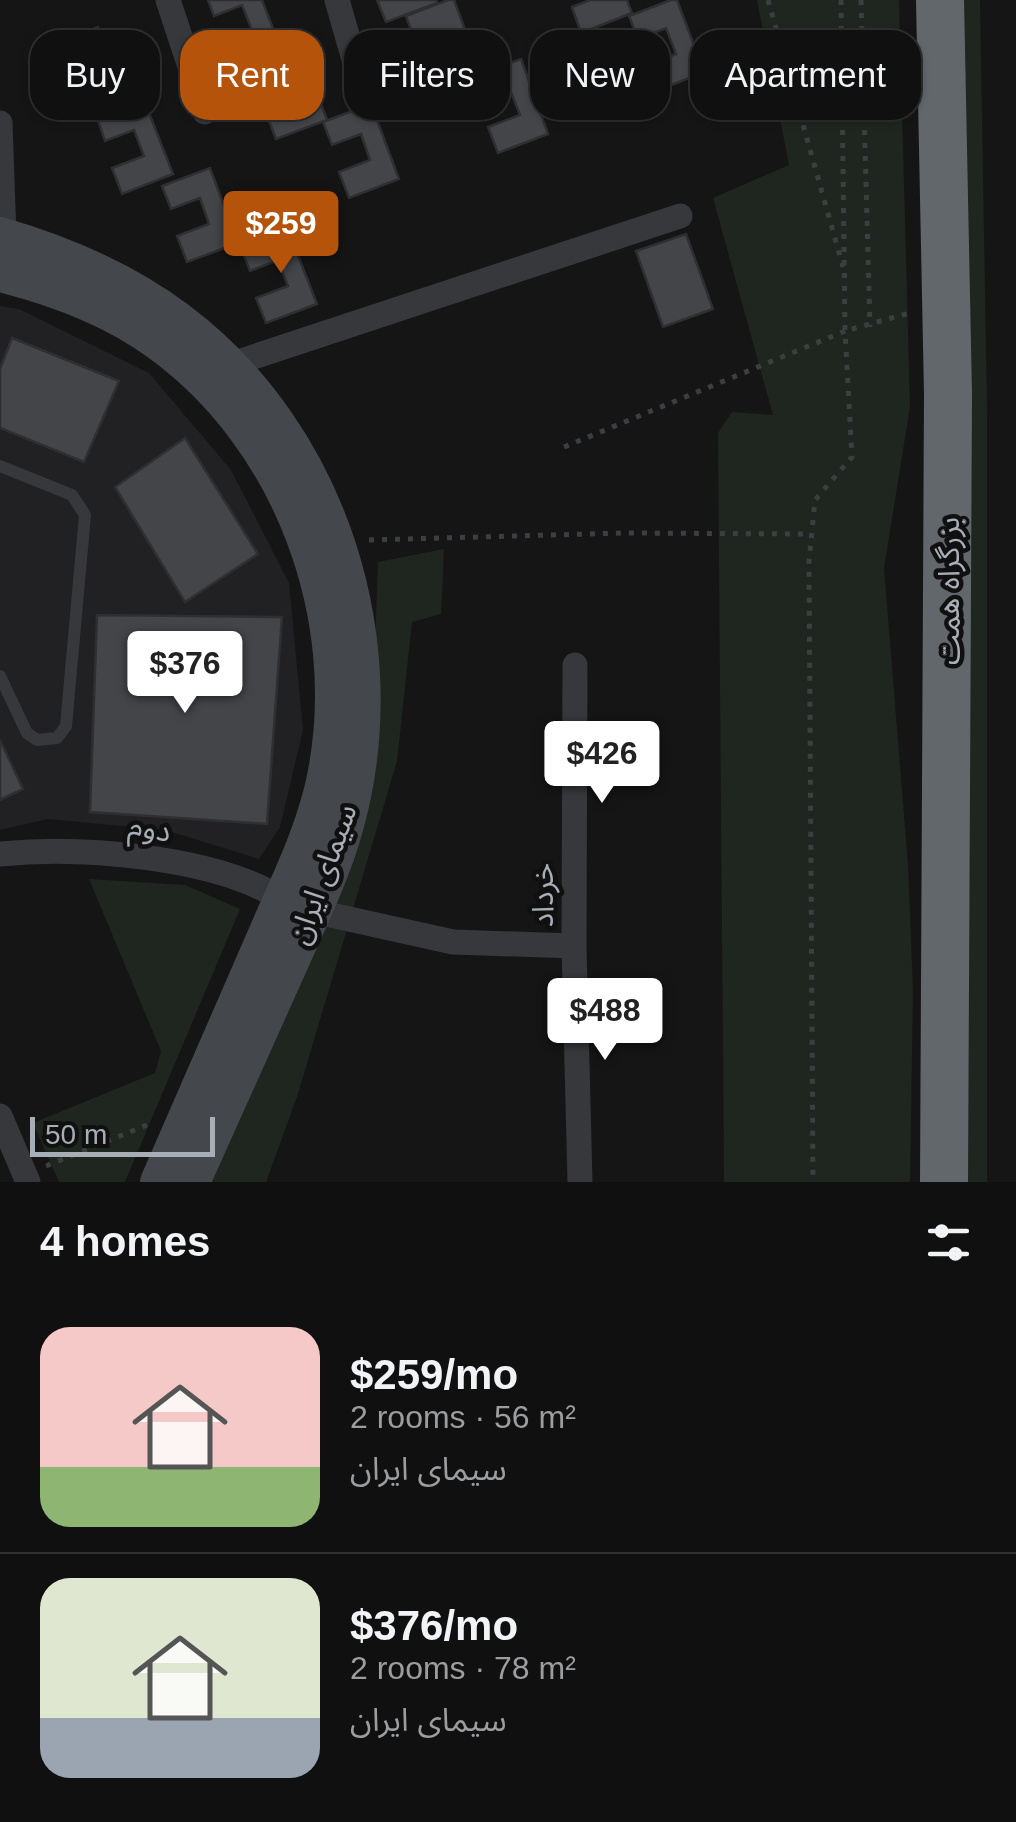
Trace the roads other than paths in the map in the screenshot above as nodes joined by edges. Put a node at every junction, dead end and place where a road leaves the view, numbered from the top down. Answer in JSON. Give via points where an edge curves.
{"nodes":[{"id":1,"x":168,"y":0,"type":"edge"},
{"id":2,"x":336,"y":0,"type":"edge"},
{"id":3,"x":940,"y":0,"type":"edge"},
{"id":4,"x":345,"y":30,"type":"edge"},
{"id":5,"x":180,"y":36,"type":"edge"},
{"id":6,"x":0,"y":123,"type":"edge"},
{"id":7,"x":680,"y":216,"type":"dead end"},
{"id":8,"x":1,"y":248,"type":"edge"},
{"id":9,"x":213,"y":372,"type":"junction"},
{"id":10,"x":0,"y":466,"type":"edge"},
{"id":11,"x":575,"y":665,"type":"dead end"},
{"id":12,"x":0,"y":676,"type":"edge"},
{"id":13,"x":0,"y":854,"type":"edge"},
{"id":14,"x":297,"y":904,"type":"junction"},
{"id":15,"x":574,"y":946,"type":"junction"},
{"id":16,"x":0,"y":1116,"type":"edge"},
{"id":17,"x":26,"y":1178,"type":"edge"},
{"id":18,"x":160,"y":1182,"type":"edge"},
{"id":19,"x":192,"y":1182,"type":"edge"},
{"id":20,"x":580,"y":1182,"type":"edge"},
{"id":21,"x":944,"y":1182,"type":"edge"}],
"edges":[{"from":1,"to":5,"type":"street"},
{"from":2,"to":4,"type":"street"},
{"from":3,"to":21,"type":"highway","name":"بزرگراه همت","via":[[948,394]]},
{"from":6,"to":8,"type":"street"},
{"from":7,"to":9,"type":"street"},
{"from":8,"to":9,"type":"street","name":"سیمای ایران"},
{"from":9,"to":14,"type":"street","name":"سیمای ایران","via":[[284,489],[328,613],[334,675],[326,776]]},
{"from":10,"to":12,"type":"lane","via":[[72,495],[85,514],[66,726],[57,738],[37,740],[27,733]]},
{"from":11,"to":15,"type":"street","name":"خرداد"},
{"from":13,"to":14,"type":"street","name":"دوم","via":[[55,848],[131,856],[256,882]]},
{"from":14,"to":15,"type":"street","name":"دوم","via":[[454,942]]},
{"from":14,"to":18,"type":"street","name":"سیمای ایران"},
{"from":14,"to":19,"type":"street","name":"سیمای ایران"},
{"from":15,"to":20,"type":"street","name":"خرداد"},
{"from":16,"to":17,"type":"street"}]}
